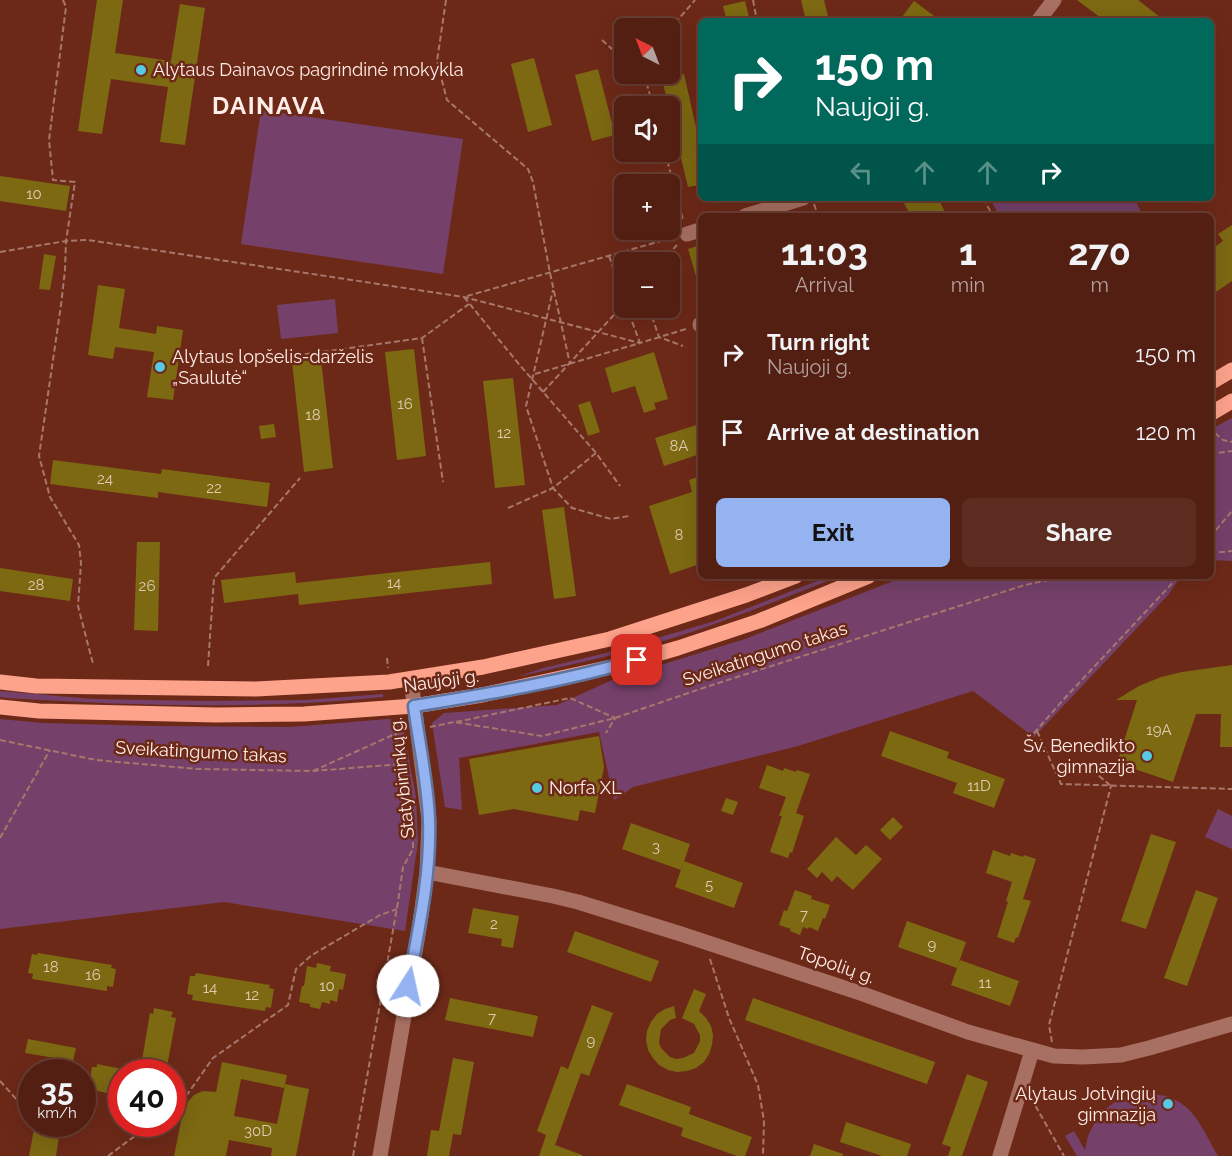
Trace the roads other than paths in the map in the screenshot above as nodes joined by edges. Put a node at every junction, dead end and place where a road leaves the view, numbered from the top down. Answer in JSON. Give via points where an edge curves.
{"nodes":[{"id":1,"x":1054,"y":0,"type":"edge"},
{"id":2,"x":1040,"y":18,"type":"edge"},
{"id":3,"x":793,"y":201,"type":"edge"},
{"id":4,"x":755,"y":213,"type":"edge"},
{"id":5,"x":1232,"y":370,"type":"edge"},
{"id":6,"x":1214,"y":381,"type":"edge"},
{"id":7,"x":1232,"y":401,"type":"edge"},
{"id":8,"x":1214,"y":412,"type":"edge"},
{"id":9,"x":788,"y":579,"type":"edge"},
{"id":10,"x":862,"y":579,"type":"edge"},
{"id":11,"x":411,"y":680,"type":"junction"},
{"id":12,"x":0,"y":682,"type":"edge"},
{"id":13,"x":414,"y":706,"type":"junction"},
{"id":14,"x":0,"y":707,"type":"edge"},
{"id":15,"x":427,"y":872,"type":"junction"},
{"id":16,"x":1232,"y":1024,"type":"edge"},
{"id":17,"x":1032,"y":1051,"type":"junction"},
{"id":18,"x":380,"y":1156,"type":"edge"},
{"id":19,"x":1000,"y":1156,"type":"edge"}],
"edges":[{"from":1,"to":2,"type":"street"},
{"from":3,"to":4,"type":"street"},
{"from":5,"to":6,"type":"main road"},
{"from":7,"to":8,"type":"main road"},
{"from":9,"to":11,"type":"main road","name":"Naujoji g.","via":[[610,639]]},
{"from":10,"to":13,"type":"main road","name":"Naujoji g.","via":[[759,621],[616,666]]},
{"from":11,"to":12,"type":"main road","name":"Naujoji g.","via":[[256,689],[36,687]]},
{"from":11,"to":13,"type":"street","name":"Statybininkų g."},
{"from":13,"to":14,"type":"main road","name":"Naujoji g.","via":[[216,715]]},
{"from":13,"to":15,"type":"street","name":"Statybininkų g.","via":[[429,820]]},
{"from":15,"to":17,"type":"street","name":"Topolių g.","via":[[578,902]]},
{"from":15,"to":18,"type":"street","name":"Statybininkų g."},
{"from":16,"to":17,"type":"street","name":"Topolių g.","via":[[1121,1055],[1054,1056]]},
{"from":17,"to":19,"type":"street"}]}
